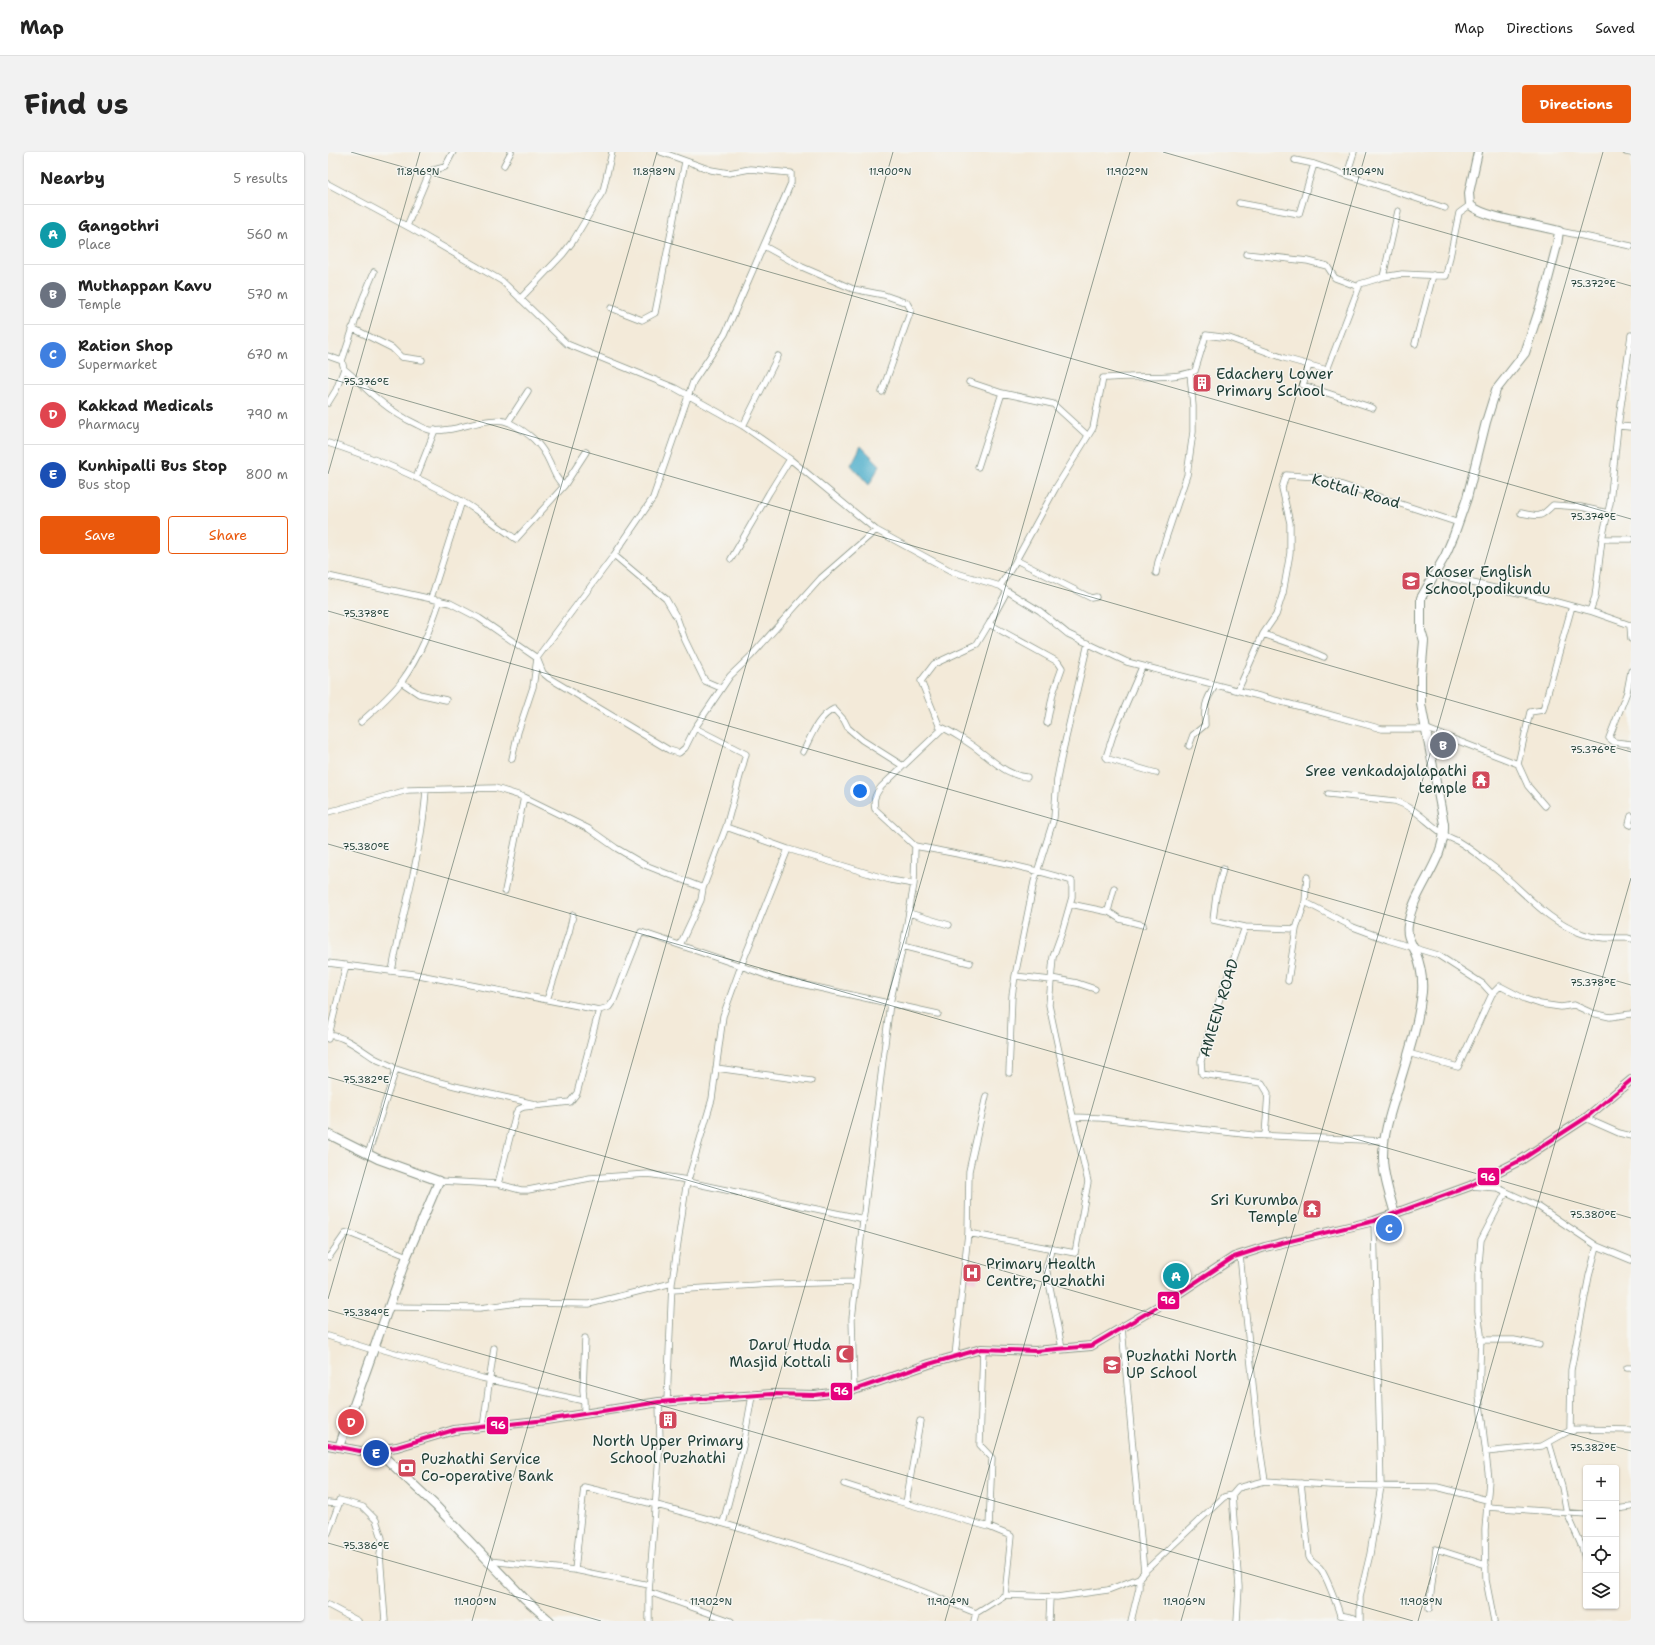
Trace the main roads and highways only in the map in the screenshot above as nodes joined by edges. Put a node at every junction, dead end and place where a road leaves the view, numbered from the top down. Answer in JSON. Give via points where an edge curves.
{"nodes":[{"id":1,"x":1478,"y":152,"type":"edge"},
{"id":2,"x":1631,"y":1080,"type":"edge"},
{"id":3,"x":328,"y":1134,"type":"edge"},
{"id":4,"x":1395,"y":1214,"type":"junction"},
{"id":5,"x":328,"y":1445,"type":"edge"},
{"id":6,"x":339,"y":1447,"type":"junction"},
{"id":7,"x":378,"y":1450,"type":"junction"},
{"id":8,"x":550,"y":1621,"type":"edge"}],
"edges":[{"from":1,"to":4,"type":"main road","via":[[1469,192],[1470,205],[1489,214],[1559,231],[1558,244],[1525,353],[1496,390],[1459,523],[1446,556],[1421,598],[1421,631],[1424,641],[1421,704],[1445,836],[1407,926],[1408,938],[1421,972],[1422,992],[1414,1033],[1387,1126],[1383,1157],[1384,1173]]},
{"from":2,"to":4,"type":"main road","via":[[1584,1118],[1521,1160],[1470,1186]]},
{"from":3,"to":6,"type":"main road","via":[[368,1154],[439,1181],[407,1256]]},
{"from":4,"to":7,"type":"main road","via":[[1234,1257],[1164,1303],[1091,1346],[1034,1351],[984,1349],[955,1356],[854,1390],[815,1395],[772,1394],[663,1402],[546,1420],[454,1430],[397,1448]]},
{"from":5,"to":6,"type":"main road"},
{"from":6,"to":7,"type":"main road","via":[[360,1451]]},
{"from":7,"to":8,"type":"main road","via":[[524,1598]]}]}
